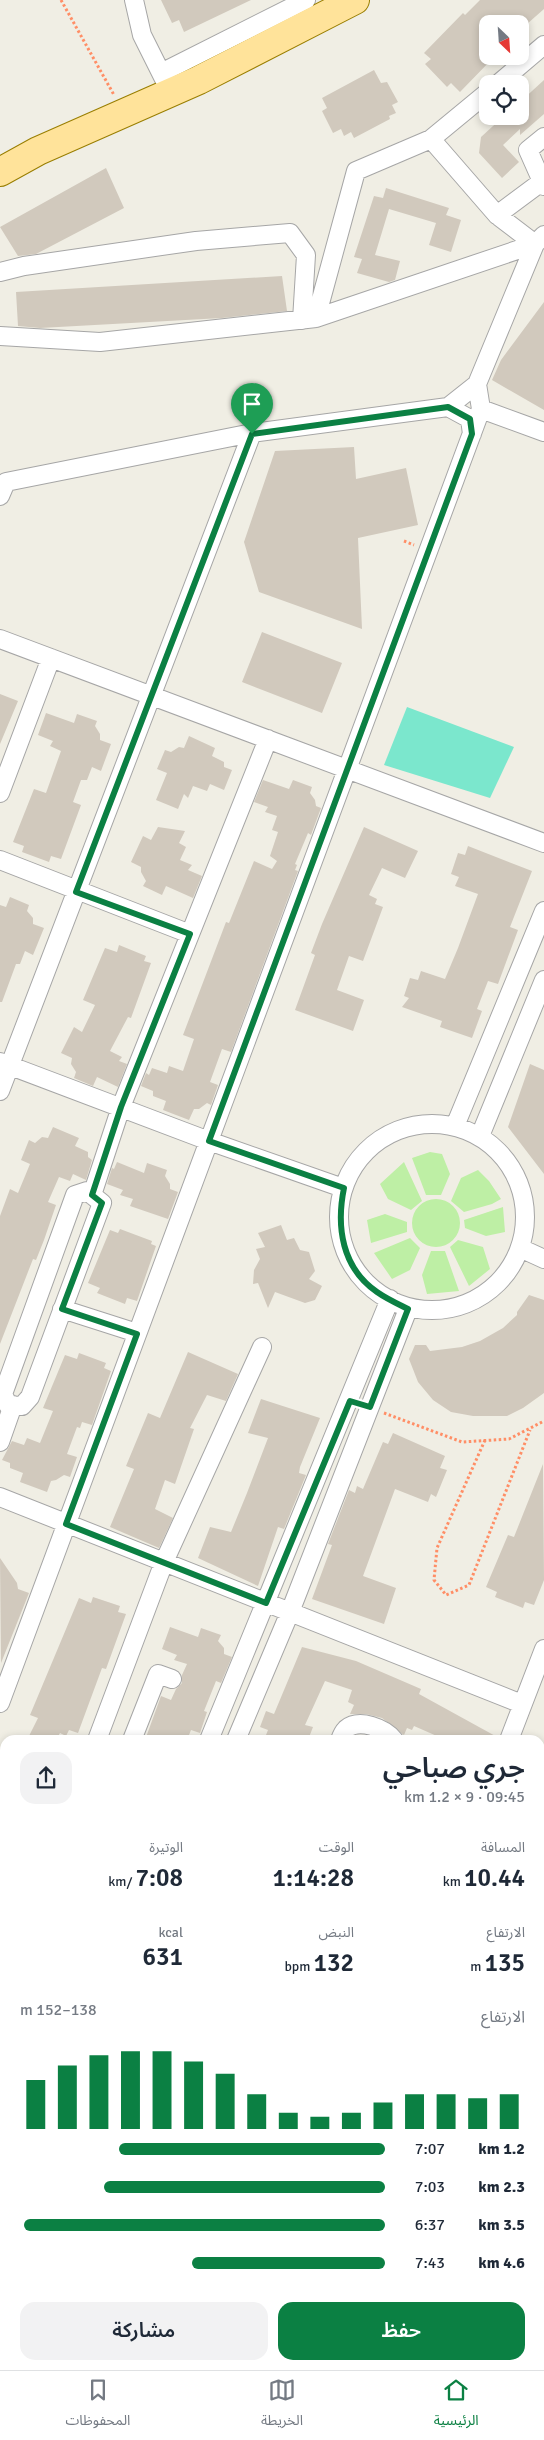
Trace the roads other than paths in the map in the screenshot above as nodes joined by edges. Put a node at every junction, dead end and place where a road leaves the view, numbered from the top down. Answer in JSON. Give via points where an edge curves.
{"nodes":[{"id":1,"x":134,"y":0,"type":"edge"},
{"id":2,"x":306,"y":0,"type":"edge"},
{"id":3,"x":355,"y":0,"type":"edge"},
{"id":4,"x":544,"y":45,"type":"edge"},
{"id":5,"x":509,"y":75,"type":"edge"},
{"id":6,"x":166,"y":83,"type":"junction"},
{"id":7,"x":479,"y":99,"type":"edge"},
{"id":8,"x":544,"y":137,"type":"edge"},
{"id":9,"x":431,"y":139,"type":"junction"},
{"id":10,"x":0,"y":172,"type":"edge"},
{"id":11,"x":543,"y":183,"type":"edge"},
{"id":12,"x":497,"y":215,"type":"junction"},
{"id":13,"x":540,"y":239,"type":"edge"},
{"id":14,"x":0,"y":272,"type":"edge"},
{"id":15,"x":309,"y":319,"type":"junction"},
{"id":16,"x":0,"y":336,"type":"edge"},
{"id":17,"x":477,"y":384,"type":"junction"},
{"id":18,"x":448,"y":407,"type":"junction"},
{"id":19,"x":481,"y":410,"type":"junction"},
{"id":20,"x":544,"y":432,"type":"edge"},
{"id":21,"x":252,"y":434,"type":"junction"},
{"id":22,"x":472,"y":434,"type":"junction"},
{"id":23,"x":0,"y":496,"type":"edge"},
{"id":24,"x":0,"y":639,"type":"edge"},
{"id":25,"x":51,"y":658,"type":"junction"},
{"id":26,"x":151,"y":696,"type":"junction"},
{"id":27,"x":268,"y":739,"type":"junction"},
{"id":28,"x":347,"y":769,"type":"junction"},
{"id":29,"x":0,"y":793,"type":"edge"},
{"id":30,"x":544,"y":843,"type":"edge"},
{"id":31,"x":0,"y":860,"type":"edge"},
{"id":32,"x":76,"y":892,"type":"junction"},
{"id":33,"x":544,"y":911,"type":"edge"},
{"id":34,"x":190,"y":934,"type":"junction"},
{"id":35,"x":544,"y":980,"type":"edge"},
{"id":36,"x":5,"y":1063,"type":"edge"},
{"id":37,"x":0,"y":1091,"type":"edge"},
{"id":38,"x":121,"y":1107,"type":"junction"},
{"id":39,"x":455,"y":1126,"type":"junction"},
{"id":40,"x":480,"y":1136,"type":"junction"},
{"id":41,"x":209,"y":1141,"type":"junction"},
{"id":42,"x":344,"y":1188,"type":"junction"},
{"id":43,"x":92,"y":1195,"type":"junction"},
{"id":44,"x":520,"y":1248,"type":"junction"},
{"id":45,"x":544,"y":1259,"type":"edge"},
{"id":46,"x":390,"y":1299,"type":"junction"},
{"id":47,"x":62,"y":1309,"type":"junction"},
{"id":48,"x":408,"y":1309,"type":"junction"},
{"id":49,"x":137,"y":1334,"type":"junction"},
{"id":50,"x":262,"y":1347,"type":"dead end"},
{"id":51,"x":350,"y":1401,"type":"junction"},
{"id":52,"x":13,"y":1405,"type":"junction"},
{"id":53,"x":370,"y":1407,"type":"junction"},
{"id":54,"x":0,"y":1442,"type":"edge"},
{"id":55,"x":0,"y":1497,"type":"edge"},
{"id":56,"x":66,"y":1524,"type":"junction"},
{"id":57,"x":164,"y":1562,"type":"junction"},
{"id":58,"x":266,"y":1603,"type":"junction"},
{"id":59,"x":290,"y":1612,"type":"junction"},
{"id":60,"x":544,"y":1649,"type":"edge"},
{"id":61,"x":172,"y":1679,"type":"dead end"},
{"id":62,"x":0,"y":1703,"type":"edge"},
{"id":63,"x":522,"y":1704,"type":"junction"},
{"id":64,"x":99,"y":1735,"type":"edge"},
{"id":65,"x":134,"y":1735,"type":"edge"},
{"id":66,"x":211,"y":1735,"type":"edge"},
{"id":67,"x":238,"y":1735,"type":"edge"},
{"id":68,"x":342,"y":1735,"type":"edge"},
{"id":69,"x":391,"y":1735,"type":"edge"},
{"id":70,"x":511,"y":1735,"type":"edge"}],
"edges":[{"from":1,"to":6,"type":"street","via":[[142,35]]},
{"from":2,"to":6,"type":"street"},
{"from":3,"to":6,"type":"main road"},
{"from":4,"to":5,"type":"street"},
{"from":6,"to":10,"type":"main road","via":[[124,113],[38,151]]},
{"from":7,"to":9,"type":"street"},
{"from":8,"to":11,"type":"street","via":[[528,150]]},
{"from":9,"to":12,"type":"street"},
{"from":9,"to":15,"type":"street","via":[[356,171]]},
{"from":11,"to":12,"type":"street"},
{"from":12,"to":13,"type":"street"},
{"from":13,"to":15,"type":"street"},
{"from":13,"to":17,"type":"street"},
{"from":14,"to":15,"type":"street","via":[[196,241],[290,233],[306,255]]},
{"from":15,"to":16,"type":"street","via":[[100,342]]},
{"from":17,"to":18,"type":"street"},
{"from":17,"to":19,"type":"street"},
{"from":18,"to":21,"type":"street"},
{"from":18,"to":22,"type":"street","via":[[470,419]]},
{"from":19,"to":20,"type":"street"},
{"from":19,"to":22,"type":"street"},
{"from":21,"to":23,"type":"street","via":[[6,482]]},
{"from":21,"to":26,"type":"street"},
{"from":22,"to":28,"type":"street"},
{"from":24,"to":25,"type":"street"},
{"from":25,"to":26,"type":"street"},
{"from":25,"to":29,"type":"street"},
{"from":26,"to":27,"type":"street"},
{"from":26,"to":32,"type":"street"},
{"from":27,"to":28,"type":"street"},
{"from":27,"to":34,"type":"street"},
{"from":28,"to":30,"type":"street"},
{"from":28,"to":41,"type":"street"},
{"from":31,"to":32,"type":"street"},
{"from":32,"to":34,"type":"street"},
{"from":32,"to":36,"type":"street"},
{"from":33,"to":39,"type":"street"},
{"from":34,"to":38,"type":"street"},
{"from":35,"to":40,"type":"street"},
{"from":36,"to":37,"type":"street"},
{"from":36,"to":38,"type":"street"},
{"from":38,"to":41,"type":"street"},
{"from":38,"to":43,"type":"street"},
{"from":39,"to":40,"type":"street"},
{"from":39,"to":42,"type":"street","via":[[427,1123],[391,1134],[375,1143],[356,1163]]},
{"from":40,"to":44,"type":"street","via":[[512,1167],[522,1188],[526,1210],[525,1233]]},
{"from":41,"to":42,"type":"street"},
{"from":41,"to":49,"type":"street"},
{"from":42,"to":46,"type":"street","via":[[339,1211],[348,1256],[360,1276]]},
{"from":43,"to":47,"type":"street","via":[[102,1203]]},
{"from":43,"to":52,"type":"street","via":[[87,1191],[75,1195],[3,1394],[8,1405]]},
{"from":44,"to":45,"type":"street"},
{"from":44,"to":48,"type":"street","via":[[500,1281],[478,1298],[452,1308]]},
{"from":46,"to":48,"type":"street"},
{"from":46,"to":51,"type":"street"},
{"from":47,"to":49,"type":"street"},
{"from":47,"to":52,"type":"street","via":[[30,1397],[22,1406]]},
{"from":48,"to":53,"type":"street"},
{"from":49,"to":56,"type":"street"},
{"from":50,"to":57,"type":"street"},
{"from":51,"to":53,"type":"street"},
{"from":51,"to":58,"type":"street"},
{"from":52,"to":54,"type":"street"},
{"from":53,"to":59,"type":"street"},
{"from":55,"to":56,"type":"street"},
{"from":56,"to":57,"type":"street"},
{"from":56,"to":62,"type":"street"},
{"from":57,"to":58,"type":"street"},
{"from":57,"to":64,"type":"street"},
{"from":58,"to":59,"type":"street"},
{"from":58,"to":66,"type":"street"},
{"from":59,"to":63,"type":"street"},
{"from":59,"to":67,"type":"street"},
{"from":60,"to":63,"type":"street"},
{"from":61,"to":65,"type":"street","via":[[158,1674]]},
{"from":63,"to":70,"type":"street"},
{"from":68,"to":69,"type":"street","via":[[355,1724],[375,1727]]}]}
